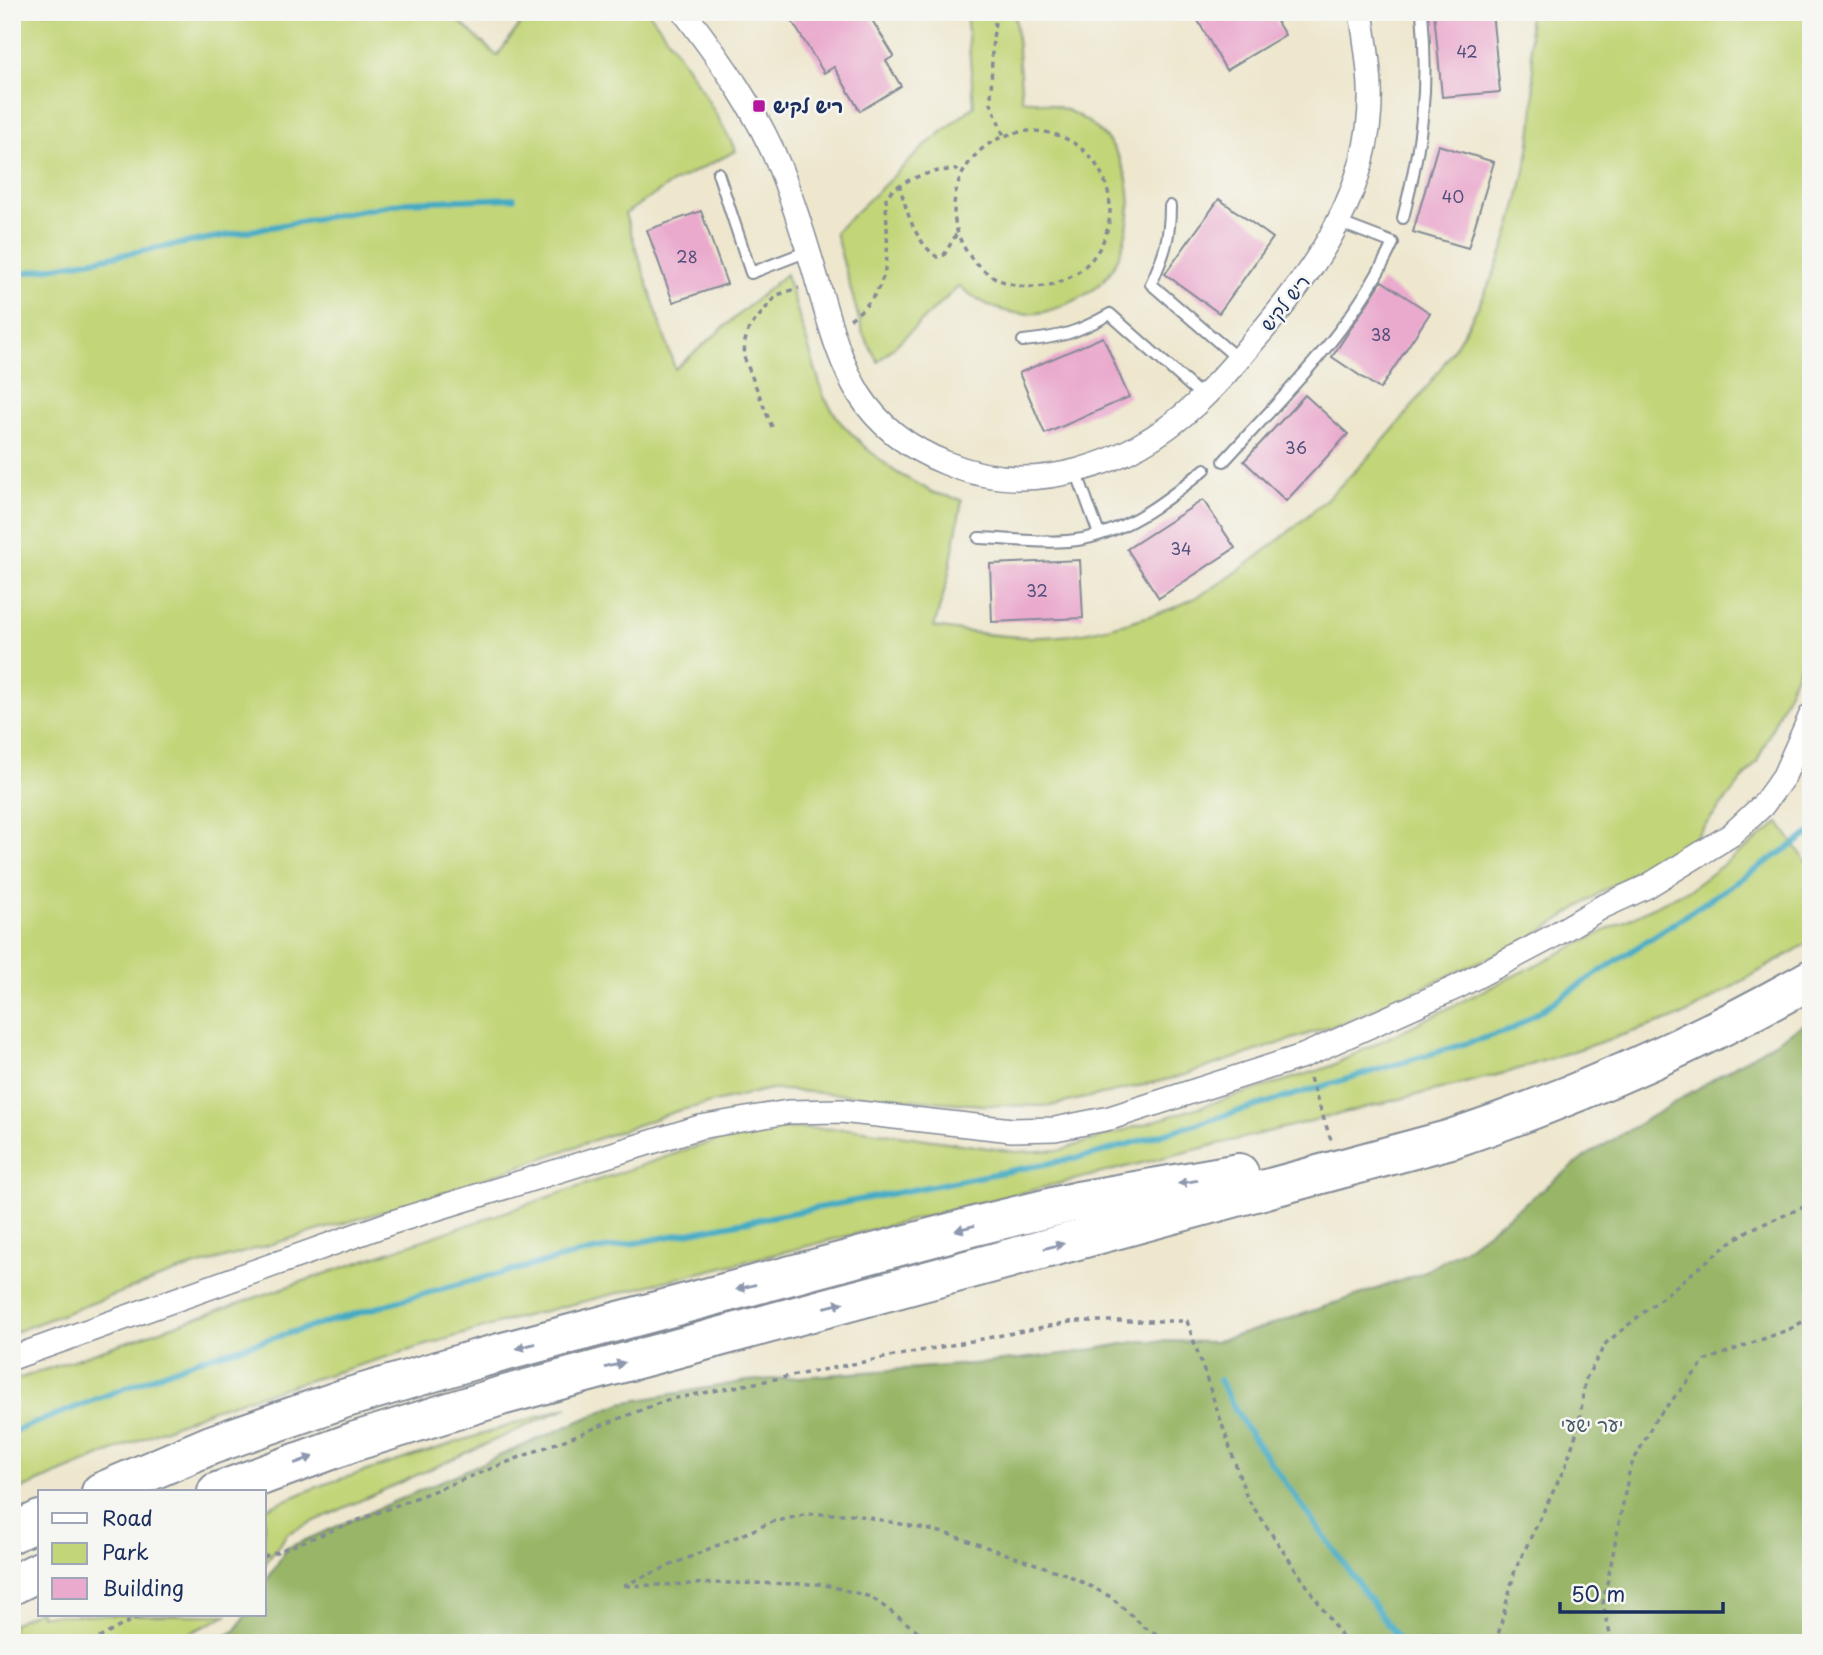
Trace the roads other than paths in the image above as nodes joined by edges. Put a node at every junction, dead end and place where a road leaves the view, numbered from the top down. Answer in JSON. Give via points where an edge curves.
{"nodes":[{"id":1,"x":684,"y":12,"type":"edge"},
{"id":2,"x":1361,"y":12,"type":"edge"},
{"id":3,"x":1422,"y":12,"type":"edge"},
{"id":4,"x":718,"y":173,"type":"dead end"},
{"id":5,"x":1170,"y":206,"type":"dead end"},
{"id":6,"x":1403,"y":218,"type":"dead end"},
{"id":7,"x":1338,"y":222,"type":"junction"},
{"id":8,"x":808,"y":251,"type":"junction"},
{"id":9,"x":1023,"y":341,"type":"dead end"},
{"id":10,"x":1238,"y":359,"type":"junction"},
{"id":11,"x":1203,"y":397,"type":"junction"},
{"id":12,"x":1224,"y":461,"type":"dead end"},
{"id":13,"x":1205,"y":469,"type":"dead end"},
{"id":14,"x":1076,"y":471,"type":"junction"},
{"id":15,"x":1099,"y":534,"type":"junction"},
{"id":16,"x":979,"y":538,"type":"dead end"},
{"id":17,"x":1811,"y":715,"type":"edge"},
{"id":18,"x":1811,"y":979,"type":"edge"},
{"id":19,"x":1519,"y":1116,"type":"junction"},
{"id":20,"x":12,"y":1358,"type":"edge"},
{"id":21,"x":106,"y":1490,"type":"edge"},
{"id":22,"x":222,"y":1490,"type":"edge"},
{"id":23,"x":38,"y":1521,"type":"edge"},
{"id":24,"x":12,"y":1533,"type":"edge"},
{"id":25,"x":38,"y":1572,"type":"edge"},
{"id":26,"x":12,"y":1585,"type":"edge"}],
"edges":[{"from":1,"to":8,"type":"street","name":"ריש לקיש","via":[[761,127]]},
{"from":2,"to":7,"type":"street","name":"ריש לקיש","via":[[1369,124],[1352,192]]},
{"from":3,"to":6,"type":"lane","via":[[1424,117]]},
{"from":4,"to":8,"type":"lane","via":[[751,273]]},
{"from":5,"to":10,"type":"lane","via":[[1170,234],[1151,285]]},
{"from":7,"to":10,"type":"street","name":"ריש לקיש","via":[[1312,270]]},
{"from":7,"to":12,"type":"lane","via":[[1393,243],[1360,300],[1315,361]]},
{"from":8,"to":14,"type":"street","name":"ריש לקיש","via":[[846,370],[861,397],[894,433],[916,449],[970,473],[1041,479]]},
{"from":9,"to":11,"type":"lane","via":[[1082,330],[1111,314]]},
{"from":10,"to":11,"type":"street","name":"ריש לקיש"},
{"from":11,"to":14,"type":"street","name":"ריש לקיש","via":[[1136,447]]},
{"from":13,"to":15,"type":"lane","via":[[1150,510]]},
{"from":14,"to":15,"type":"lane"},
{"from":15,"to":16,"type":"lane","via":[[1056,541]]},
{"from":17,"to":20,"type":"street","via":[[1784,776],[1763,805],[1731,835],[1646,887],[1457,987],[1303,1056],[1110,1118],[1055,1129],[1012,1130],[841,1111],[788,1112],[700,1127],[393,1222]]},
{"from":18,"to":19,"type":"highway","via":[[1756,1010]]},
{"from":19,"to":21,"type":"highway","one_way":true,"via":[[1336,1156],[1065,1204],[961,1229],[343,1399],[211,1445]]},
{"from":22,"to":19,"type":"highway","one_way":true,"via":[[356,1441],[501,1396],[1451,1139]]},
{"from":23,"to":24,"type":"highway"},
{"from":25,"to":26,"type":"highway"}]}
